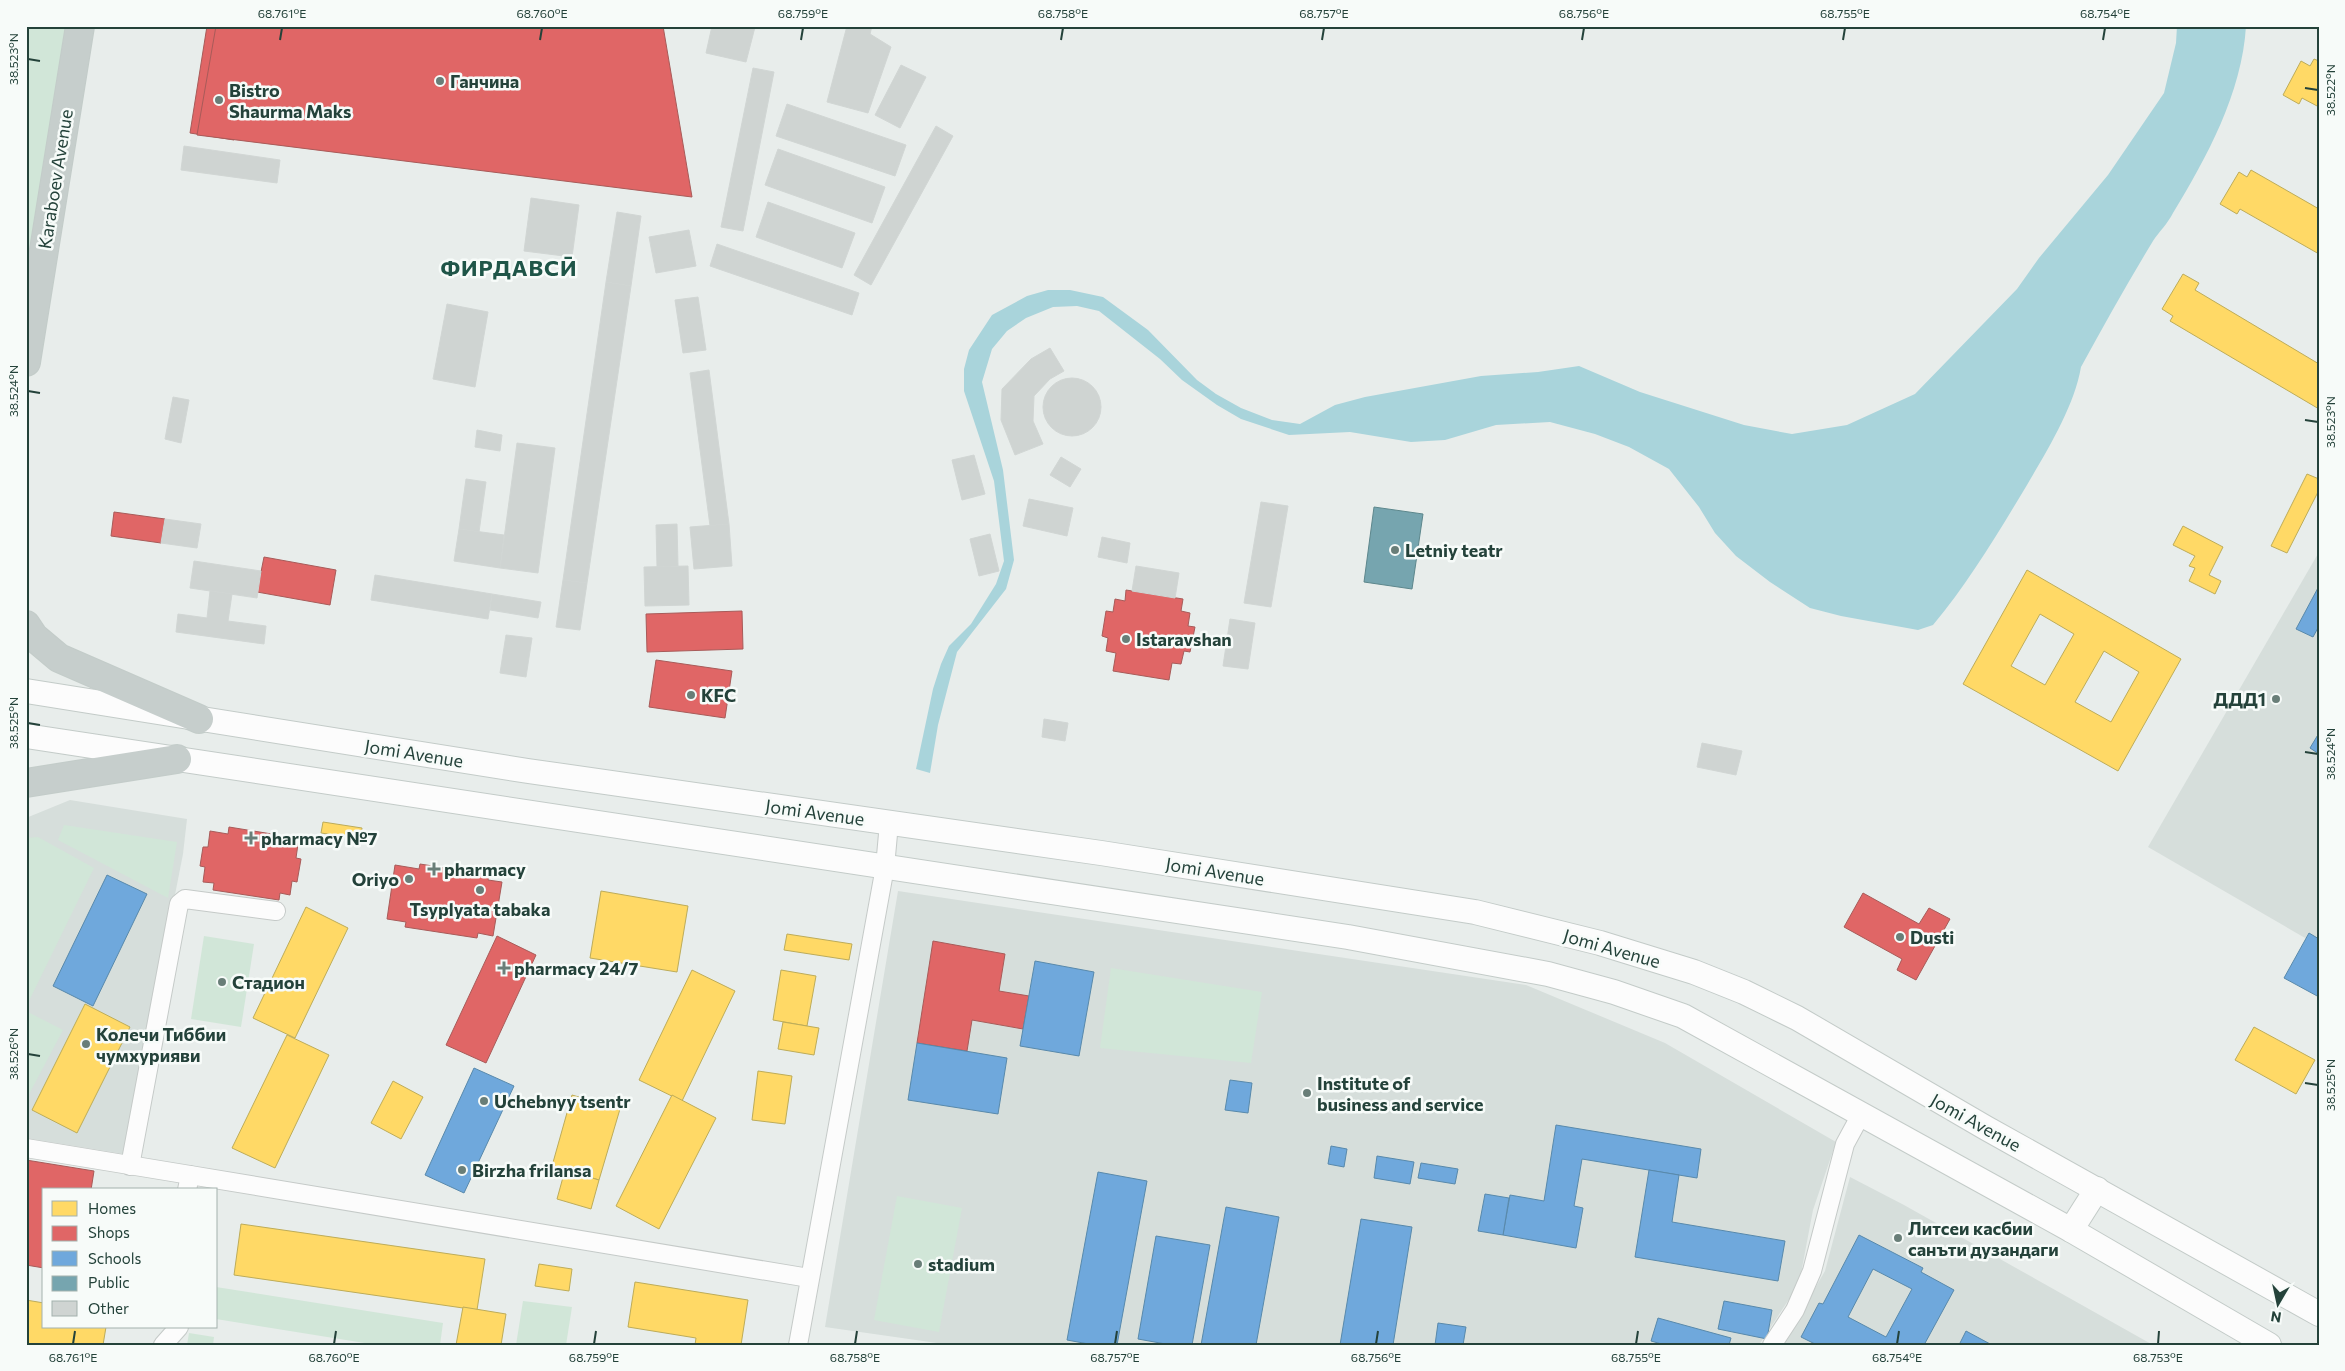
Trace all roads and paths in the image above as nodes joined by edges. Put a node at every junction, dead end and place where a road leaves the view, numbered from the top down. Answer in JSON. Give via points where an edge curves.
{"nodes":[{"id":1,"x":80,"y":26,"type":"edge"},
{"id":2,"x":26,"y":362,"type":"edge"},
{"id":3,"x":26,"y":625,"type":"edge"},
{"id":4,"x":26,"y":691,"type":"edge"},
{"id":5,"x":199,"y":719,"type":"junction"},
{"id":6,"x":26,"y":736,"type":"edge"},
{"id":7,"x":177,"y":758,"type":"junction"},
{"id":8,"x":26,"y":783,"type":"edge"},
{"id":9,"x":889,"y":823,"type":"junction"},
{"id":10,"x":885,"y":867,"type":"junction"},
{"id":11,"x":276,"y":911,"type":"dead end"},
{"id":12,"x":1858,"y":1120,"type":"dead end"},
{"id":13,"x":26,"y":1148,"type":"edge"},
{"id":14,"x":130,"y":1166,"type":"junction"},
{"id":15,"x":188,"y":1183,"type":"edge"},
{"id":16,"x":2097,"y":1189,"type":"junction"},
{"id":17,"x":2070,"y":1230,"type":"junction"},
{"id":18,"x":809,"y":1278,"type":"junction"},
{"id":19,"x":2319,"y":1314,"type":"edge"},
{"id":20,"x":178,"y":1328,"type":"edge"},
{"id":21,"x":163,"y":1345,"type":"edge"},
{"id":22,"x":798,"y":1345,"type":"edge"},
{"id":23,"x":1772,"y":1345,"type":"edge"},
{"id":24,"x":2269,"y":1345,"type":"edge"}],
"edges":[{"from":1,"to":2,"type":"highway","name":"Karaboev Avenue"},
{"from":3,"to":5,"type":"highway","via":[[34,637],[59,658]]},
{"from":4,"to":5,"type":"main road","name":"Jomi Avenue"},
{"from":5,"to":9,"type":"main road","name":"Jomi Avenue"},
{"from":6,"to":7,"type":"main road"},
{"from":7,"to":8,"type":"highway"},
{"from":7,"to":10,"type":"main road"},
{"from":9,"to":10,"type":"street"},
{"from":9,"to":16,"type":"main road","name":"Jomi Avenue","via":[[1475,912],[1600,943],[1694,972],[1797,1018]]},
{"from":10,"to":17,"type":"main road","via":[[1348,937],[1504,964],[1614,992],[1683,1016]]},
{"from":10,"to":18,"type":"street"},
{"from":11,"to":14,"type":"street","via":[[185,900],[179,904]]},
{"from":12,"to":23,"type":"street","via":[[1845,1144],[1812,1271],[1795,1310]]},
{"from":13,"to":14,"type":"street"},
{"from":14,"to":15,"type":"street"},
{"from":15,"to":18,"type":"street"},
{"from":16,"to":17,"type":"main road"},
{"from":16,"to":19,"type":"main road","name":"Jomi Avenue"},
{"from":17,"to":24,"type":"main road"},
{"from":18,"to":22,"type":"street"},
{"from":20,"to":21,"type":"street"}]}
